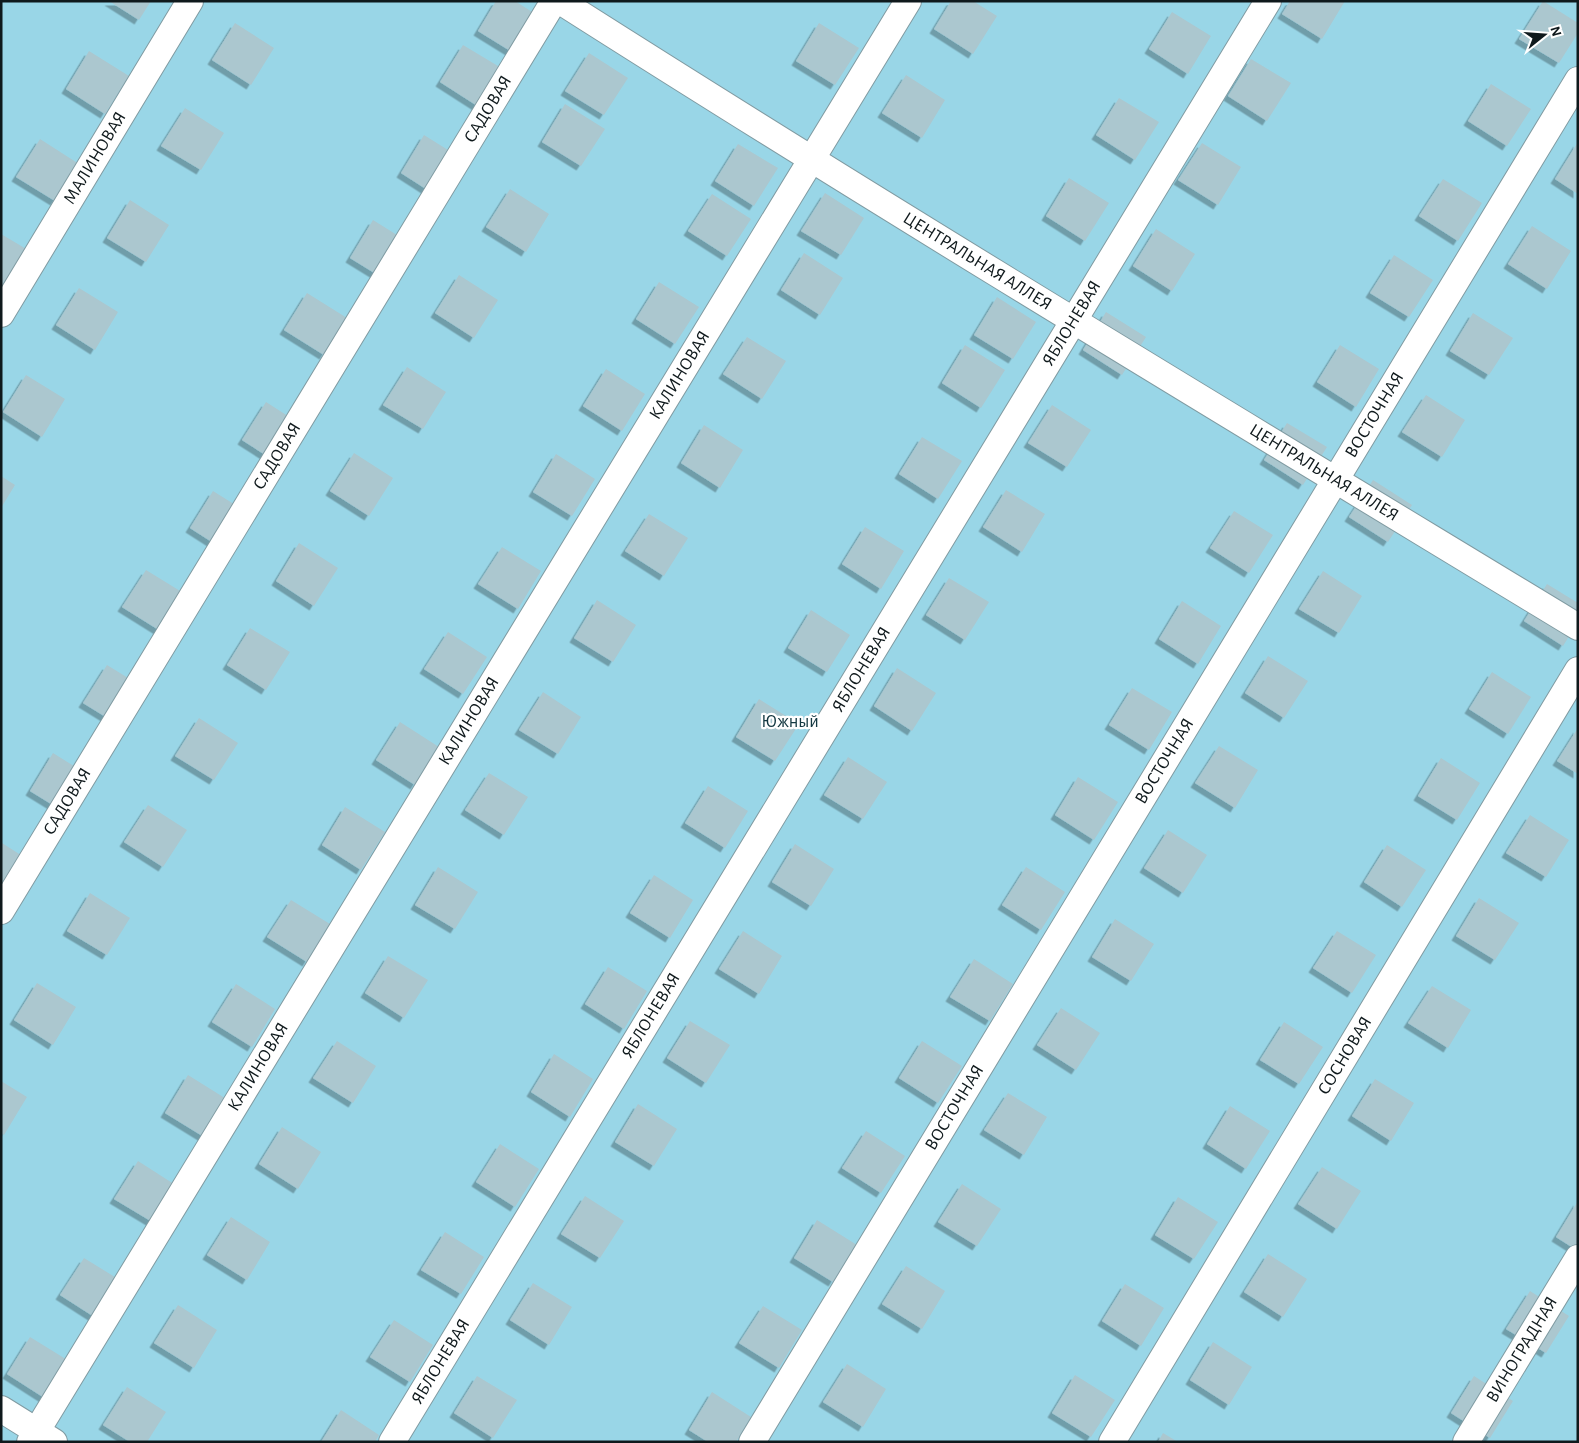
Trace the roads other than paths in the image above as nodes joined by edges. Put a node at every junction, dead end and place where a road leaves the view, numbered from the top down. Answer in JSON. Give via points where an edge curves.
{"nodes":[{"id":1,"x":190,"y":1,"type":"edge"},
{"id":2,"x":554,"y":1,"type":"edge"},
{"id":3,"x":560,"y":1,"type":"edge"},
{"id":4,"x":908,"y":1,"type":"edge"},
{"id":5,"x":1268,"y":1,"type":"edge"},
{"id":6,"x":1578,"y":80,"type":"edge"},
{"id":7,"x":811,"y":161,"type":"junction"},
{"id":8,"x":1,"y":314,"type":"edge"},
{"id":9,"x":1074,"y":322,"type":"junction"},
{"id":10,"x":1335,"y":479,"type":"junction"},
{"id":11,"x":1578,"y":627,"type":"edge"},
{"id":12,"x":1578,"y":670,"type":"edge"},
{"id":13,"x":1,"y":911,"type":"edge"},
{"id":14,"x":1578,"y":1258,"type":"edge"},
{"id":15,"x":1,"y":1409,"type":"edge"},
{"id":16,"x":40,"y":1438,"type":"edge"},
{"id":17,"x":392,"y":1442,"type":"edge"},
{"id":18,"x":752,"y":1442,"type":"edge"},
{"id":19,"x":1112,"y":1442,"type":"edge"},
{"id":20,"x":1466,"y":1442,"type":"edge"}],
"edges":[{"from":1,"to":8,"type":"street","name":"МАЛИНОВАЯ"},
{"from":2,"to":13,"type":"street","name":"САДОВАЯ"},
{"from":3,"to":7,"type":"street","name":"ЦЕНТРАЛЬНАЯ АЛЛЕЯ"},
{"from":4,"to":7,"type":"street","name":"КАЛИНОВАЯ"},
{"from":5,"to":9,"type":"street","name":"ЯБЛОНЕВАЯ"},
{"from":6,"to":10,"type":"street","name":"ВОСТОЧНАЯ"},
{"from":7,"to":9,"type":"street","name":"ЦЕНТРАЛЬНАЯ АЛЛЕЯ"},
{"from":7,"to":16,"type":"street","name":"КАЛИНОВАЯ"},
{"from":9,"to":10,"type":"street","name":"ЦЕНТРАЛЬНАЯ АЛЛЕЯ"},
{"from":9,"to":17,"type":"street","name":"ЯБЛОНЕВАЯ"},
{"from":10,"to":11,"type":"street","name":"ЦЕНТРАЛЬНАЯ АЛЛЕЯ"},
{"from":10,"to":18,"type":"street","name":"ВОСТОЧНАЯ"},
{"from":12,"to":19,"type":"street","name":"СОСНОВАЯ"},
{"from":14,"to":20,"type":"street","name":"ВИНОГРАДНАЯ"},
{"from":15,"to":16,"type":"street"}]}
